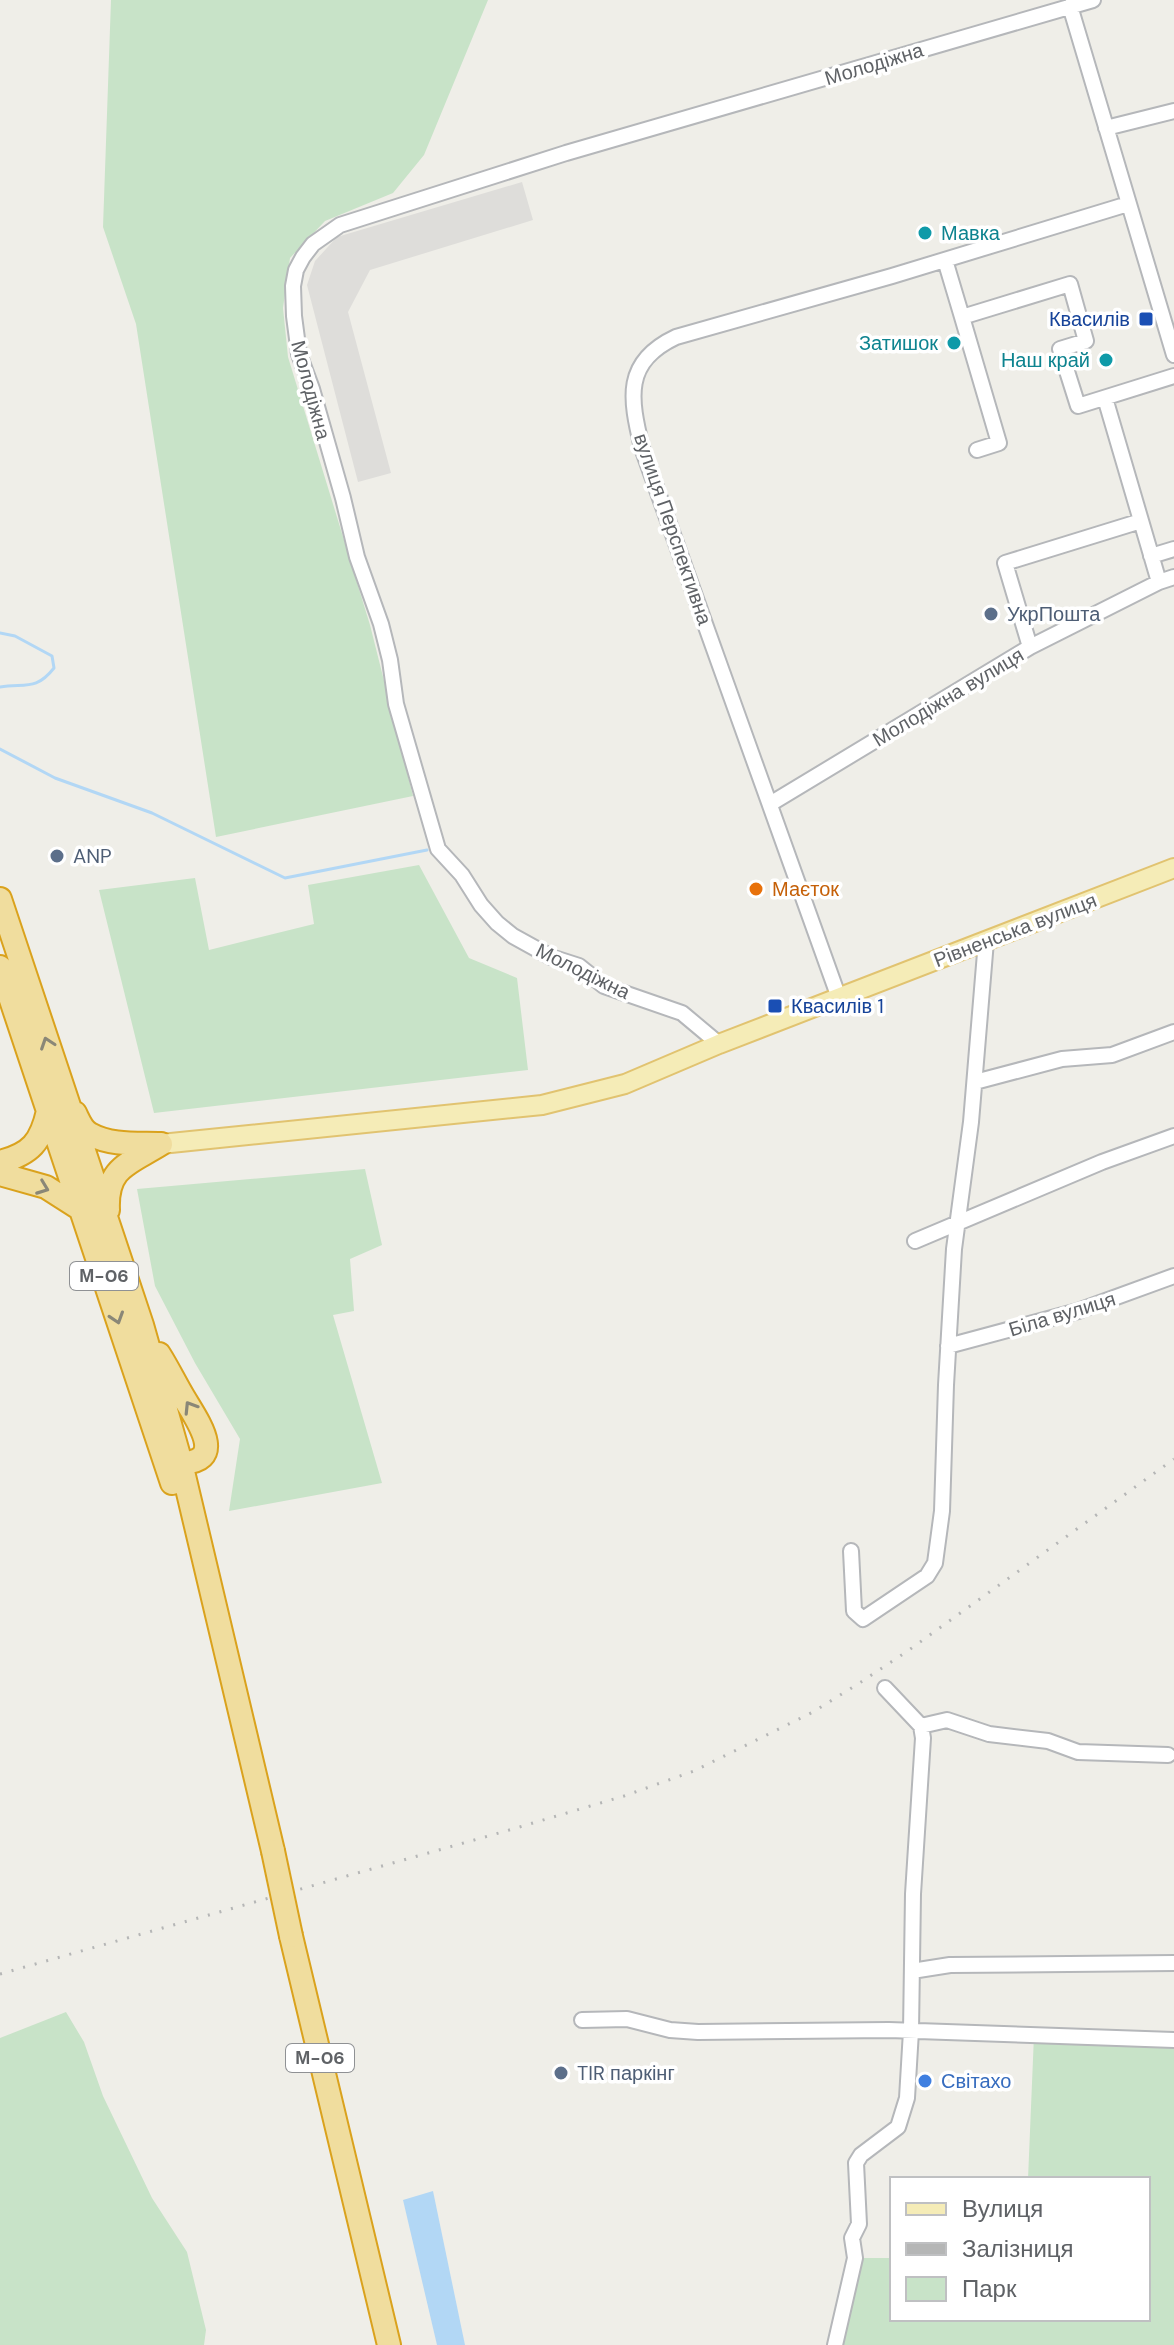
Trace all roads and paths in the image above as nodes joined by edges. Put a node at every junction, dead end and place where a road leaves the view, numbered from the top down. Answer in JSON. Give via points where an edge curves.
{"nodes":[{"id":1,"x":1093,"y":0,"type":"edge"},
{"id":2,"x":1070,"y":6,"type":"junction"},
{"id":3,"x":1174,"y":111,"type":"edge"},
{"id":4,"x":1106,"y":128,"type":"junction"},
{"id":5,"x":1128,"y":204,"type":"junction"},
{"id":6,"x":945,"y":260,"type":"junction"},
{"id":7,"x":962,"y":317,"type":"junction"},
{"id":8,"x":1174,"y":355,"type":"edge"},
{"id":9,"x":1174,"y":376,"type":"edge"},
{"id":10,"x":1105,"y":398,"type":"junction"},
{"id":11,"x":977,"y":450,"type":"dead end"},
{"id":12,"x":1141,"y":521,"type":"junction"},
{"id":13,"x":1174,"y":549,"type":"edge"},
{"id":14,"x":1151,"y":556,"type":"junction"},
{"id":15,"x":1174,"y":577,"type":"edge"},
{"id":16,"x":1159,"y":582,"type":"junction"},
{"id":17,"x":1030,"y":647,"type":"junction"},
{"id":18,"x":770,"y":804,"type":"junction"},
{"id":19,"x":1174,"y":868,"type":"edge"},
{"id":20,"x":0,"y":899,"type":"edge"},
{"id":21,"x":986,"y":941,"type":"junction"},
{"id":22,"x":0,"y":967,"type":"edge"},
{"id":23,"x":4,"y":984,"type":"edge"},
{"id":24,"x":848,"y":995,"type":"junction"},
{"id":25,"x":1174,"y":1032,"type":"edge"},
{"id":26,"x":719,"y":1044,"type":"junction"},
{"id":27,"x":975,"y":1082,"type":"junction"},
{"id":28,"x":62,"y":1089,"type":"junction"},
{"id":29,"x":48,"y":1111,"type":"junction"},
{"id":30,"x":1174,"y":1136,"type":"edge"},
{"id":31,"x":161,"y":1144,"type":"junction"},
{"id":32,"x":0,"y":1162,"type":"edge"},
{"id":33,"x":0,"y":1174,"type":"edge"},
{"id":34,"x":82,"y":1210,"type":"junction"},
{"id":35,"x":108,"y":1223,"type":"junction"},
{"id":36,"x":957,"y":1223,"type":"junction"},
{"id":37,"x":915,"y":1241,"type":"dead end"},
{"id":38,"x":1174,"y":1276,"type":"edge"},
{"id":39,"x":948,"y":1346,"type":"junction"},
{"id":40,"x":158,"y":1442,"type":"junction"},
{"id":41,"x":181,"y":1463,"type":"junction"},
{"id":42,"x":851,"y":1551,"type":"dead end"},
{"id":43,"x":219,"y":1625,"type":"junction"},
{"id":44,"x":885,"y":1688,"type":"dead end"},
{"id":45,"x":921,"y":1726,"type":"junction"},
{"id":46,"x":1168,"y":1755,"type":"dead end"},
{"id":47,"x":1174,"y":1963,"type":"edge"},
{"id":48,"x":912,"y":1971,"type":"junction"},
{"id":49,"x":582,"y":2020,"type":"dead end"},
{"id":50,"x":911,"y":2031,"type":"junction"},
{"id":51,"x":1174,"y":2040,"type":"edge"},
{"id":52,"x":389,"y":2345,"type":"edge"},
{"id":53,"x":835,"y":2345,"type":"edge"}],
"edges":[{"from":1,"to":2,"type":"street","name":"Молодіжна"},
{"from":2,"to":4,"type":"street"},
{"from":2,"to":26,"type":"street","name":"Молодіжна","via":[[566,153],[340,225],[313,244],[296,270],[299,354],[381,624],[396,704],[438,849],[513,936],[579,966],[604,986],[682,1013]]},
{"from":3,"to":4,"type":"street"},
{"from":4,"to":5,"type":"street"},
{"from":5,"to":6,"type":"street","name":"вулиця Перспективна"},
{"from":5,"to":8,"type":"street"},
{"from":6,"to":7,"type":"street"},
{"from":6,"to":18,"type":"street","name":"вулиця Перспективна","via":[[676,337],[657,346],[643,362],[632,388],[642,448]]},
{"from":7,"to":10,"type":"street","via":[[1070,284],[1086,341],[1060,349],[1073,392],[1078,406]]},
{"from":7,"to":11,"type":"street","via":[[999,443]]},
{"from":9,"to":10,"type":"street"},
{"from":10,"to":12,"type":"street"},
{"from":12,"to":14,"type":"street"},
{"from":12,"to":17,"type":"street","via":[[1005,563]]},
{"from":13,"to":14,"type":"street"},
{"from":14,"to":16,"type":"street"},
{"from":15,"to":16,"type":"street","name":"Молодіжна вулиця"},
{"from":16,"to":17,"type":"street","name":"Молодіжна вулиця"},
{"from":17,"to":18,"type":"street","name":"Молодіжна вулиця"},
{"from":18,"to":24,"type":"street","name":"вулиця Перспективна"},
{"from":19,"to":21,"type":"main road","name":"Рівненська вулиця"},
{"from":28,"to":20,"type":"highway","number":"М-06","one_way":true},
{"from":21,"to":24,"type":"main road","name":"Рівненська вулиця"},
{"from":21,"to":27,"type":"street"},
{"from":22,"to":23,"type":"highway","number":"М-06"},
{"from":23,"to":29,"type":"highway","number":"М-06"},
{"from":24,"to":26,"type":"main road","name":"Рівненська вулиця"},
{"from":25,"to":27,"type":"street","via":[[1112,1055],[1062,1059]]},
{"from":26,"to":31,"type":"main road","name":"Рівненська вулиця","via":[[625,1084],[542,1105]]},
{"from":27,"to":36,"type":"street"},
{"from":28,"to":31,"type":"highway","via":[[89,1134]]},
{"from":28,"to":35,"type":"highway","number":"М-06"},
{"from":29,"to":32,"type":"highway","via":[[41,1135],[28,1152]]},
{"from":29,"to":34,"type":"highway","number":"М-06"},
{"from":30,"to":36,"type":"street"},
{"from":31,"to":35,"type":"highway","via":[[111,1179]]},
{"from":33,"to":34,"type":"highway","one_way":true,"via":[[46,1187]]},
{"from":34,"to":40,"type":"highway","number":"М-06","one_way":true},
{"from":41,"to":35,"type":"highway","number":"М-06","one_way":true,"via":[[198,1461],[205,1439],[142,1325]]},
{"from":36,"to":37,"type":"street"},
{"from":36,"to":39,"type":"street"},
{"from":38,"to":39,"type":"street","name":"Біла вулиця","via":[[1078,1311]]},
{"from":39,"to":42,"type":"street","via":[[935,1563],[927,1576],[863,1619],[854,1611]]},
{"from":40,"to":41,"type":"highway"},
{"from":40,"to":43,"type":"highway","number":"М-06"},
{"from":41,"to":43,"type":"highway","number":"М-06"},
{"from":43,"to":52,"type":"highway","number":"М-06","bridge":true},
{"from":44,"to":45,"type":"street"},
{"from":45,"to":46,"type":"street","via":[[947,1720],[1078,1752]]},
{"from":45,"to":48,"type":"street"},
{"from":47,"to":48,"type":"street","via":[[950,1965]]},
{"from":48,"to":50,"type":"street"},
{"from":49,"to":50,"type":"street","via":[[627,2019],[698,2032]]},
{"from":50,"to":51,"type":"street"},
{"from":50,"to":53,"type":"street","via":[[907,2098],[898,2127],[856,2163],[859,2224],[852,2238],[855,2258]]}]}
